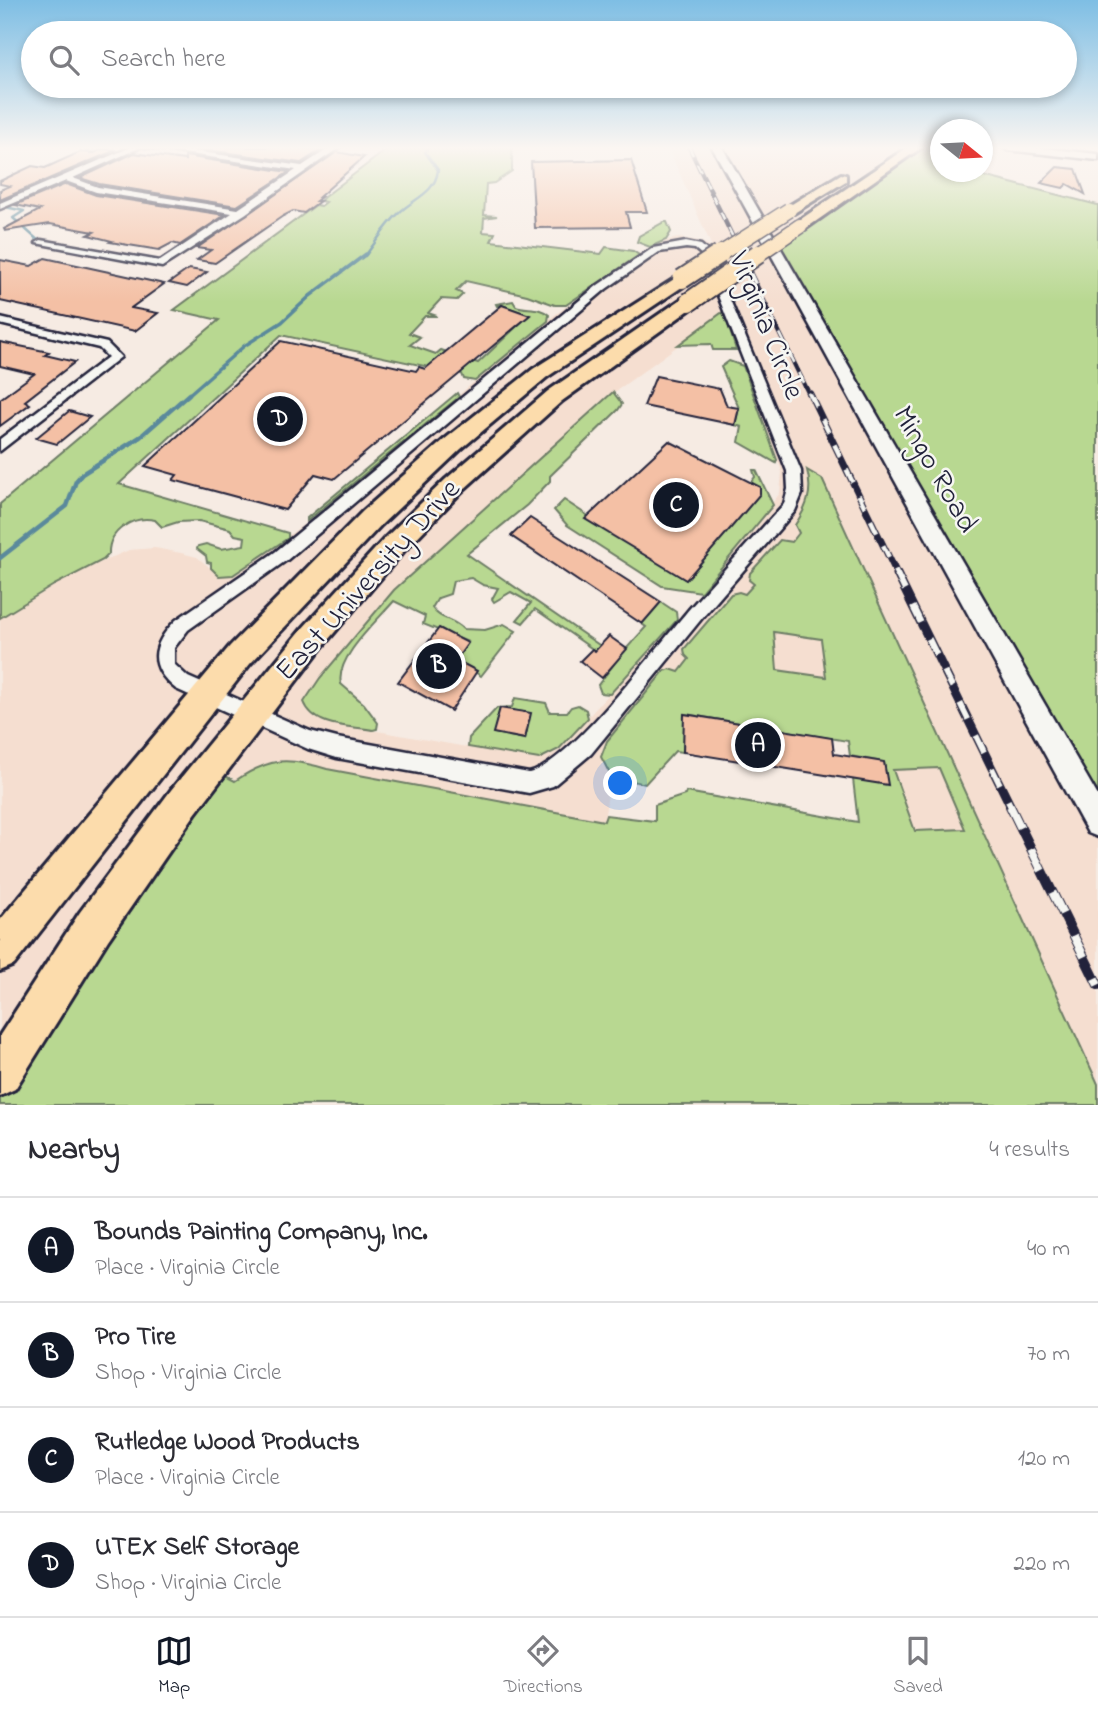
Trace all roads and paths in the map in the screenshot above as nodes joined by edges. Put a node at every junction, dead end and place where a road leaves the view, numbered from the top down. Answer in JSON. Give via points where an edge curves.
{"nodes":[{"id":1,"x":27,"y":199,"type":"edge"},
{"id":2,"x":157,"y":199,"type":"edge"},
{"id":3,"x":261,"y":199,"type":"edge"},
{"id":4,"x":746,"y":199,"type":"edge"},
{"id":5,"x":807,"y":199,"type":"edge"},
{"id":6,"x":840,"y":199,"type":"edge"},
{"id":7,"x":1,"y":212,"type":"edge"},
{"id":8,"x":242,"y":212,"type":"junction"},
{"id":9,"x":800,"y":226,"type":"joint"},
{"id":10,"x":41,"y":243,"type":"dead end"},
{"id":11,"x":686,"y":291,"type":"junction"},
{"id":12,"x":0,"y":321,"type":"edge"},
{"id":13,"x":0,"y":446,"type":"edge"},
{"id":14,"x":207,"y":694,"type":"junction"},
{"id":15,"x":251,"y":715,"type":"junction"},
{"id":16,"x":1098,"y":823,"type":"edge"},
{"id":17,"x":0,"y":951,"type":"edge"},
{"id":18,"x":0,"y":1074,"type":"edge"}],
"edges":[{"from":1,"to":7,"type":"street"},
{"from":2,"to":8,"type":"street"},
{"from":3,"to":8,"type":"street"},
{"from":4,"to":16,"type":"street","name":"Mingo Road"},
{"from":5,"to":11,"type":"main road","name":"East University Drive","bridge":true},
{"from":6,"to":9,"type":"main road","name":"East University Drive"},
{"from":8,"to":10,"type":"street","via":[[162,264]]},
{"from":9,"to":11,"type":"main road","name":"East University Drive","bridge":true},
{"from":11,"to":14,"type":"main road","name":"East University Drive","via":[[540,373],[453,444],[316,573]]},
{"from":11,"to":15,"type":"main road","name":"East University Drive","via":[[454,485],[312,638]]},
{"from":12,"to":13,"type":"street","via":[[103,345],[114,355]]},
{"from":14,"to":15,"type":"street","name":"Virginia Circle"},
{"from":14,"to":15,"type":"street","name":"Virginia Circle","via":[[176,679],[164,662],[165,648],[182,625],[281,556],[611,279],[665,247],[690,245],[705,251],[794,471],[793,500],[573,759],[546,779],[529,783],[337,748]]},
{"from":14,"to":17,"type":"main road","name":"East University Drive"},
{"from":15,"to":18,"type":"main road","name":"East University Drive","via":[[128,877]]}]}
